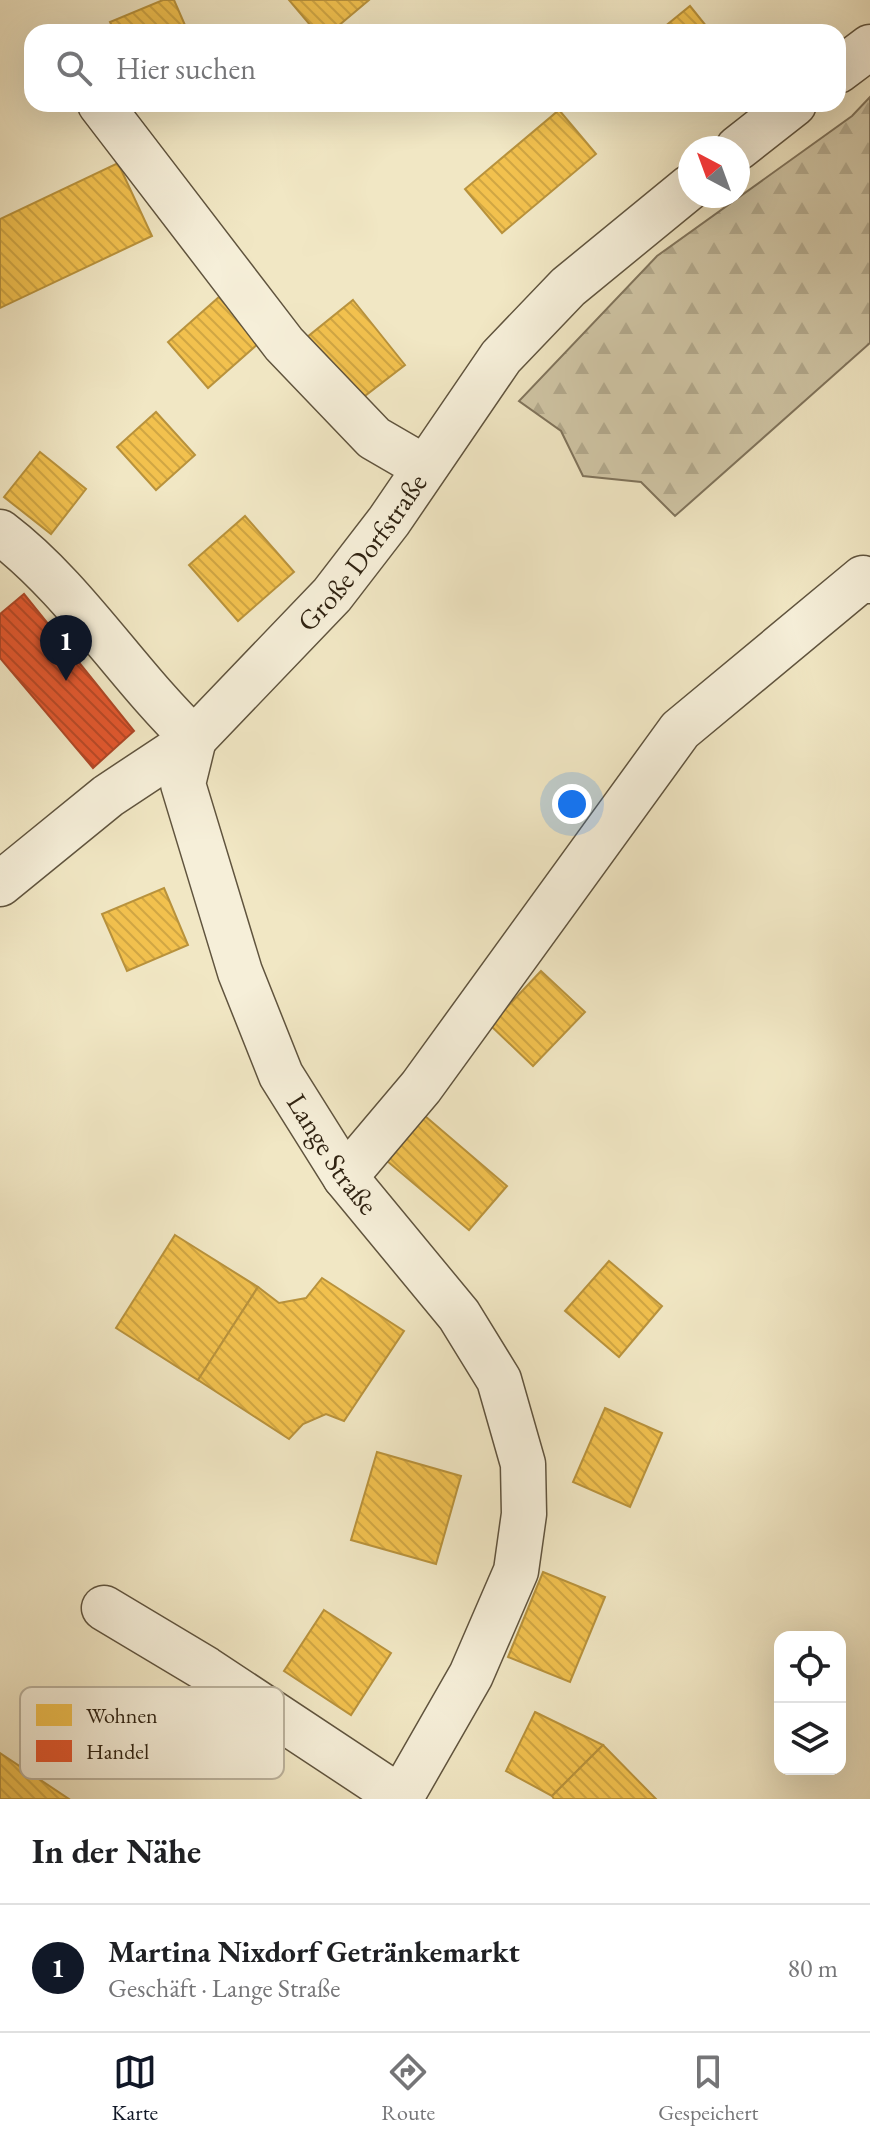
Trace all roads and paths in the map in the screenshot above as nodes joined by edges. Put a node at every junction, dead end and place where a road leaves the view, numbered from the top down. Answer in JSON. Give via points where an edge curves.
{"nodes":[{"id":1,"x":870,"y":47,"type":"edge"},
{"id":2,"x":846,"y":65,"type":"edge"},
{"id":3,"x":106,"y":112,"type":"edge"},
{"id":4,"x":784,"y":112,"type":"edge"},
{"id":5,"x":750,"y":139,"type":"edge"},
{"id":6,"x":678,"y":197,"type":"edge"},
{"id":7,"x":424,"y":467,"type":"junction"},
{"id":8,"x":0,"y":532,"type":"edge"},
{"id":9,"x":870,"y":581,"type":"edge"},
{"id":10,"x":194,"y":739,"type":"junction"},
{"id":11,"x":0,"y":884,"type":"edge"},
{"id":12,"x":345,"y":1177,"type":"junction"},
{"id":13,"x":104,"y":1608,"type":"dead end"},
{"id":14,"x":233,"y":1687,"type":"edge"},
{"id":15,"x":284,"y":1721,"type":"edge"},
{"id":16,"x":400,"y":1799,"type":"edge"}],
"edges":[{"from":1,"to":2,"type":"street"},
{"from":3,"to":7,"type":"street","via":[[284,344],[374,438]]},
{"from":4,"to":5,"type":"street"},
{"from":6,"to":7,"type":"street","name":"Große Dorfstraße","via":[[558,297],[501,357]]},
{"from":7,"to":10,"type":"street","name":"Große Dorfstraße","via":[[332,595]]},
{"from":8,"to":10,"type":"street","via":[[30,555],[161,708]]},
{"from":9,"to":12,"type":"street","via":[[863,578],[680,730],[421,1087]]},
{"from":10,"to":11,"type":"street","name":"Große Dorfstraße","via":[[108,796]]},
{"from":10,"to":12,"type":"street","name":"Lange Straße","via":[[183,784],[240,972],[281,1075]]},
{"from":12,"to":16,"type":"street","name":"Lange Straße","via":[[459,1315],[499,1380],[523,1464],[524,1514],[516,1571],[471,1675]]},
{"from":13,"to":14,"type":"street"},
{"from":15,"to":16,"type":"street"}]}
